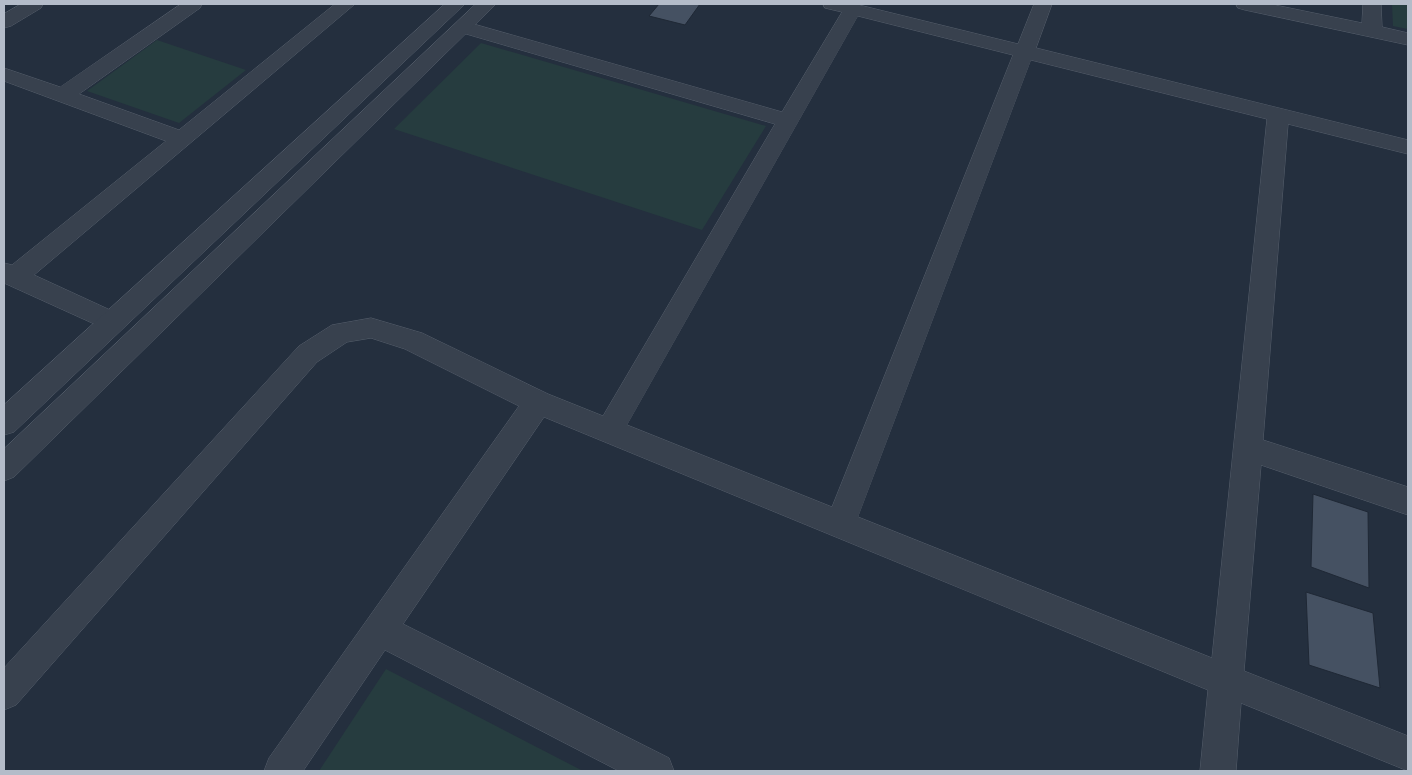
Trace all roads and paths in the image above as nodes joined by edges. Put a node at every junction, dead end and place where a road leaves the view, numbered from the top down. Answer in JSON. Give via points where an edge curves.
{"nodes":[{"id":1,"x":34,"y":4,"type":"edge"},
{"id":2,"x":193,"y":4,"type":"edge"},
{"id":3,"x":346,"y":4,"type":"edge"},
{"id":4,"x":456,"y":4,"type":"edge"},
{"id":5,"x":487,"y":4,"type":"edge"},
{"id":6,"x":1043,"y":4,"type":"edge"},
{"id":7,"x":1245,"y":4,"type":"edge"},
{"id":8,"x":1372,"y":4,"type":"edge"},
{"id":9,"x":843,"y":6,"type":"edge"},
{"id":10,"x":4,"y":22,"type":"edge"},
{"id":11,"x":463,"y":27,"type":"junction"},
{"id":12,"x":1372,"y":31,"type":"junction"},
{"id":13,"x":1408,"y":39,"type":"edge"},
{"id":14,"x":1025,"y":52,"type":"junction"},
{"id":15,"x":4,"y":74,"type":"edge"},
{"id":16,"x":62,"y":96,"type":"junction"},
{"id":17,"x":1278,"y":114,"type":"junction"},
{"id":18,"x":788,"y":121,"type":"junction"},
{"id":19,"x":182,"y":139,"type":"junction"},
{"id":20,"x":1408,"y":147,"type":"edge"},
{"id":21,"x":9,"y":275,"type":"edge"},
{"id":22,"x":112,"y":322,"type":"junction"},
{"id":23,"x":538,"y":402,"type":"junction"},
{"id":24,"x":4,"y":423,"type":"edge"},
{"id":25,"x":609,"y":431,"type":"junction"},
{"id":26,"x":1248,"y":448,"type":"junction"},
{"id":27,"x":4,"y":468,"type":"edge"},
{"id":28,"x":1408,"y":501,"type":"edge"},
{"id":29,"x":840,"y":524,"type":"junction"},
{"id":30,"x":380,"y":630,"type":"junction"},
{"id":31,"x":1227,"y":680,"type":"junction"},
{"id":32,"x":4,"y":693,"type":"edge"},
{"id":33,"x":1408,"y":754,"type":"edge"},
{"id":34,"x":282,"y":771,"type":"edge"},
{"id":35,"x":656,"y":771,"type":"edge"},
{"id":36,"x":1218,"y":771,"type":"edge"}],
"edges":[{"from":1,"to":10,"type":"street"},
{"from":2,"to":16,"type":"street"},
{"from":3,"to":19,"type":"street"},
{"from":4,"to":22,"type":"street"},
{"from":5,"to":11,"type":"street"},
{"from":6,"to":14,"type":"street"},
{"from":7,"to":12,"type":"street"},
{"from":8,"to":12,"type":"street"},
{"from":9,"to":14,"type":"street","via":[[914,17]]},
{"from":9,"to":18,"type":"street"},
{"from":11,"to":18,"type":"street"},
{"from":11,"to":27,"type":"street"},
{"from":12,"to":13,"type":"street"},
{"from":14,"to":17,"type":"street"},
{"from":14,"to":29,"type":"street"},
{"from":15,"to":16,"type":"street"},
{"from":16,"to":19,"type":"street"},
{"from":17,"to":20,"type":"street"},
{"from":17,"to":26,"type":"street"},
{"from":18,"to":25,"type":"street"},
{"from":19,"to":21,"type":"street"},
{"from":21,"to":22,"type":"street"},
{"from":22,"to":24,"type":"street"},
{"from":23,"to":25,"type":"street"},
{"from":23,"to":30,"type":"street"},
{"from":23,"to":32,"type":"street","via":[[413,341],[371,328],[341,332],[308,354]]},
{"from":25,"to":29,"type":"street"},
{"from":26,"to":28,"type":"street"},
{"from":26,"to":31,"type":"street"},
{"from":29,"to":31,"type":"street"},
{"from":30,"to":34,"type":"street"},
{"from":30,"to":35,"type":"street"},
{"from":31,"to":33,"type":"street"},
{"from":31,"to":36,"type":"street"}]}
